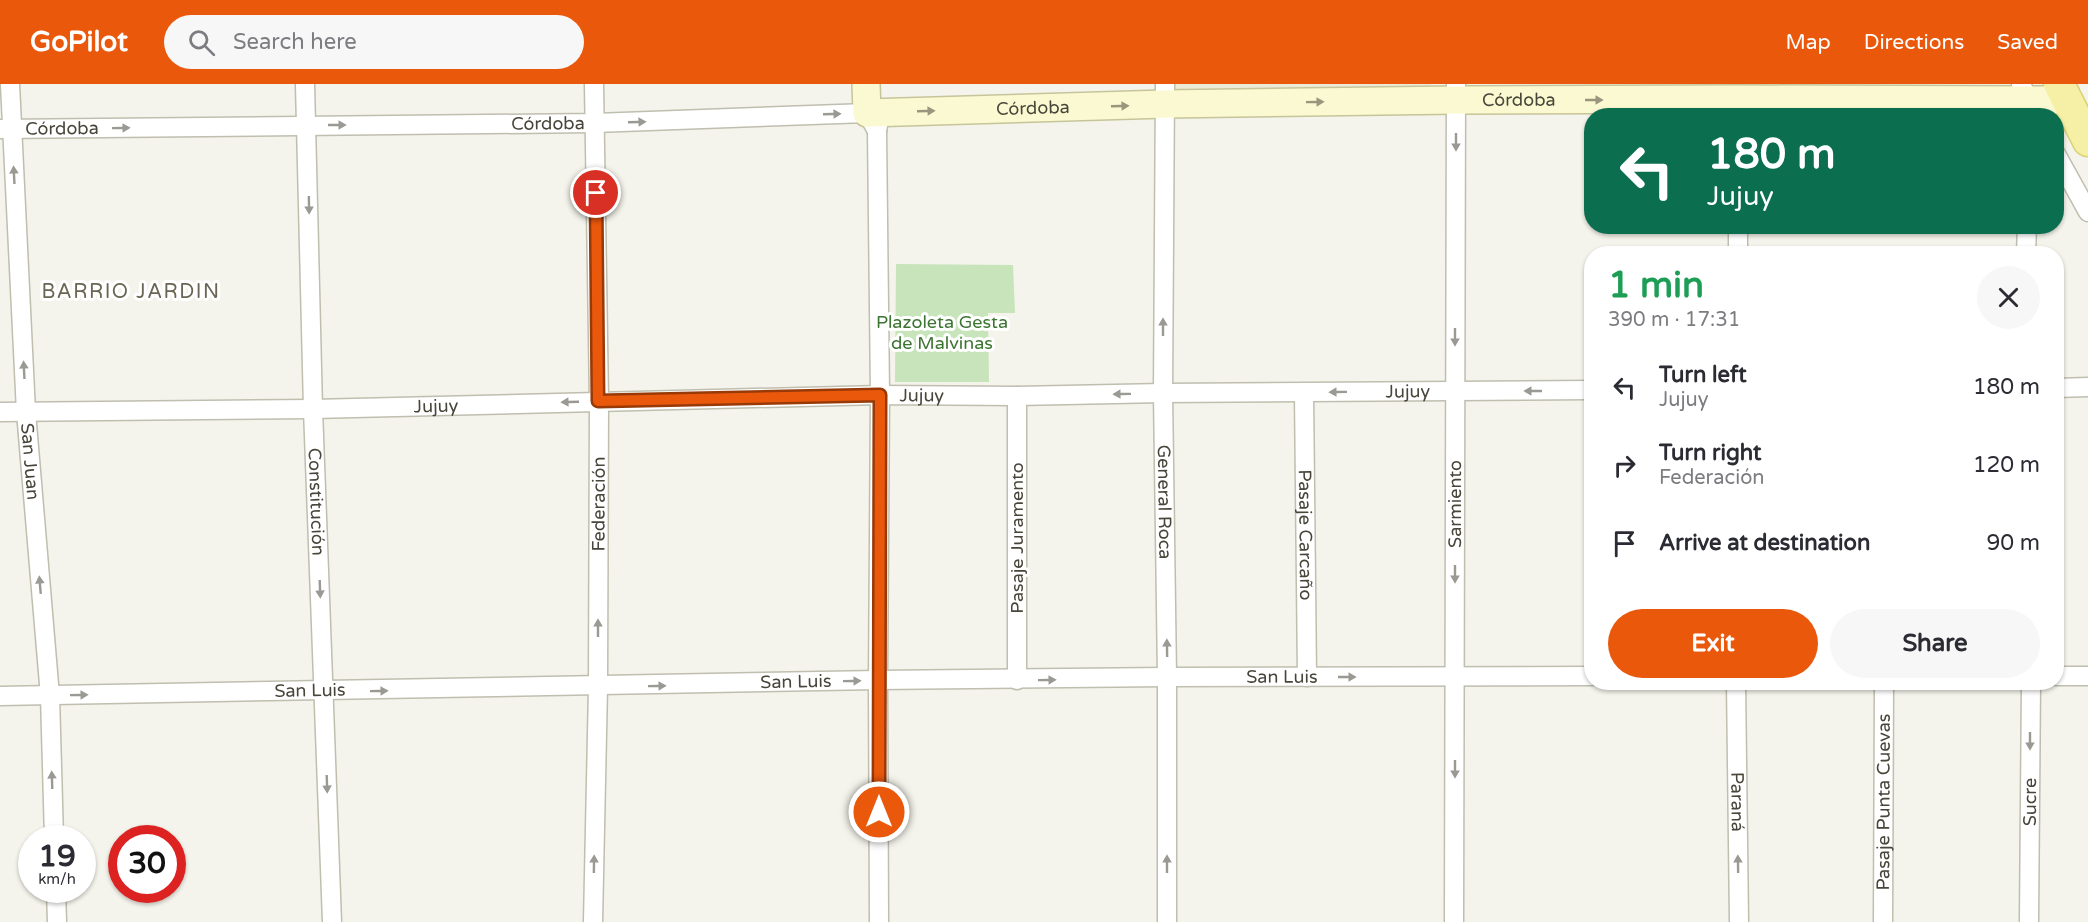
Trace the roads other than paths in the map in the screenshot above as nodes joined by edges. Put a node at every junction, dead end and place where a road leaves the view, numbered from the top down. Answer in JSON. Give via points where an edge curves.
{"nodes":[{"id":1,"x":10,"y":84,"type":"edge"},
{"id":2,"x":305,"y":84,"type":"edge"},
{"id":3,"x":594,"y":84,"type":"edge"},
{"id":4,"x":866,"y":84,"type":"edge"},
{"id":5,"x":880,"y":84,"type":"edge"},
{"id":6,"x":1456,"y":92,"type":"edge"},
{"id":7,"x":2063,"y":92,"type":"edge"},
{"id":8,"x":1165,"y":94,"type":"edge"},
{"id":9,"x":1738,"y":99,"type":"edge"},
{"id":10,"x":2028,"y":104,"type":"edge"},
{"id":11,"x":875,"y":119,"type":"junction"},
{"id":12,"x":595,"y":123,"type":"junction"},
{"id":13,"x":307,"y":125,"type":"junction"},
{"id":14,"x":6,"y":129,"type":"edge"},
{"id":15,"x":2088,"y":141,"type":"edge"},
{"id":16,"x":2064,"y":168,"type":"edge"},
{"id":17,"x":2088,"y":212,"type":"edge"},
{"id":18,"x":2088,"y":387,"type":"edge"},
{"id":19,"x":2064,"y":388,"type":"edge"},
{"id":20,"x":1584,"y":390,"type":"edge"},
{"id":21,"x":1454,"y":391,"type":"junction"},
{"id":22,"x":1162,"y":393,"type":"junction"},
{"id":23,"x":1304,"y":393,"type":"junction"},
{"id":24,"x":880,"y":395,"type":"junction"},
{"id":25,"x":1017,"y":396,"type":"junction"},
{"id":26,"x":598,"y":401,"type":"junction"},
{"id":27,"x":313,"y":409,"type":"junction"},
{"id":28,"x":0,"y":412,"type":"edge"},
{"id":29,"x":26,"y":412,"type":"junction"},
{"id":30,"x":1584,"y":676,"type":"edge"},
{"id":31,"x":2064,"y":676,"type":"edge"},
{"id":32,"x":2088,"y":676,"type":"edge"},
{"id":33,"x":1167,"y":677,"type":"junction"},
{"id":34,"x":1307,"y":677,"type":"junction"},
{"id":35,"x":1455,"y":677,"type":"junction"},
{"id":36,"x":878,"y":680,"type":"junction"},
{"id":37,"x":1017,"y":680,"type":"junction"},
{"id":38,"x":598,"y":687,"type":"junction"},
{"id":39,"x":1736,"y":690,"type":"edge"},
{"id":40,"x":1884,"y":690,"type":"edge"},
{"id":41,"x":2031,"y":690,"type":"edge"},
{"id":42,"x":324,"y":692,"type":"junction"},
{"id":43,"x":0,"y":696,"type":"edge"},
{"id":44,"x":50,"y":696,"type":"junction"},
{"id":45,"x":54,"y":825,"type":"edge"},
{"id":46,"x":56,"y":903,"type":"edge"},
{"id":47,"x":57,"y":922,"type":"edge"},
{"id":48,"x":332,"y":922,"type":"edge"},
{"id":49,"x":593,"y":922,"type":"edge"},
{"id":50,"x":879,"y":922,"type":"edge"},
{"id":51,"x":1167,"y":922,"type":"edge"},
{"id":52,"x":1454,"y":922,"type":"edge"},
{"id":53,"x":1739,"y":922,"type":"edge"},
{"id":54,"x":1883,"y":922,"type":"edge"},
{"id":55,"x":2029,"y":922,"type":"edge"}],
"edges":[{"from":1,"to":14,"type":"street","name":"San Juan"},
{"from":2,"to":13,"type":"street","name":"Constitución"},
{"from":3,"to":12,"type":"street","name":"Federación"},
{"from":4,"to":11,"type":"street"},
{"from":5,"to":11,"type":"street"},
{"from":8,"to":6,"type":"street","name":"Córdoba","one_way":true},
{"from":6,"to":9,"type":"street","name":"Córdoba","one_way":true},
{"from":6,"to":21,"type":"street","name":"Sarmiento","one_way":true},
{"from":7,"to":10,"type":"street","name":"Córdoba"},
{"from":7,"to":15,"type":"main road"},
{"from":11,"to":8,"type":"street","name":"Córdoba","one_way":true},
{"from":22,"to":8,"type":"street","name":"General Roca","one_way":true},
{"from":9,"to":10,"type":"street","name":"Córdoba"},
{"from":12,"to":11,"type":"street","name":"Córdoba","one_way":true},
{"from":11,"to":24,"type":"street"},
{"from":13,"to":12,"type":"street","name":"Córdoba","one_way":true},
{"from":12,"to":26,"type":"street","name":"Federación"},
{"from":14,"to":13,"type":"street","name":"Córdoba","one_way":true},
{"from":13,"to":27,"type":"street","name":"Constitución","one_way":true},
{"from":29,"to":14,"type":"street","name":"San Juan","one_way":true},
{"from":16,"to":17,"type":"street"},
{"from":18,"to":19,"type":"street"},
{"from":20,"to":21,"type":"street","name":"Jujuy","one_way":true},
{"from":21,"to":23,"type":"street","name":"Jujuy","one_way":true},
{"from":21,"to":35,"type":"street","name":"Sarmiento","one_way":true},
{"from":22,"to":23,"type":"street","name":"Jujuy"},
{"from":22,"to":25,"type":"street","name":"Jujuy","one_way":true},
{"from":33,"to":22,"type":"street","name":"General Roca","one_way":true},
{"from":23,"to":34,"type":"street","name":"Pasaje Carcaño"},
{"from":24,"to":25,"type":"street","name":"Jujuy"},
{"from":24,"to":26,"type":"street","name":"Jujuy"},
{"from":24,"to":36,"type":"street"},
{"from":25,"to":37,"type":"street","name":"Pasaje Juramento"},
{"from":26,"to":27,"type":"street","name":"Jujuy","one_way":true},
{"from":38,"to":26,"type":"street","name":"Federación","one_way":true},
{"from":27,"to":29,"type":"street","name":"Jujuy"},
{"from":27,"to":42,"type":"street","name":"Constitución","one_way":true},
{"from":28,"to":29,"type":"street","name":"Jujuy"},
{"from":44,"to":29,"type":"street","name":"San Juan","one_way":true},
{"from":30,"to":35,"type":"street","name":"San Luis"},
{"from":31,"to":32,"type":"street"},
{"from":33,"to":34,"type":"street","name":"San Luis"},
{"from":37,"to":33,"type":"street","name":"San Luis","one_way":true},
{"from":51,"to":33,"type":"street","name":"General Roca","one_way":true},
{"from":34,"to":35,"type":"street","name":"San Luis","one_way":true},
{"from":35,"to":52,"type":"street","name":"Sarmiento","one_way":true},
{"from":36,"to":37,"type":"street","name":"San Luis"},
{"from":38,"to":36,"type":"street","name":"San Luis","one_way":true},
{"from":36,"to":50,"type":"street"},
{"from":42,"to":38,"type":"street","name":"San Luis","one_way":true},
{"from":49,"to":38,"type":"street","name":"Federación","one_way":true},
{"from":53,"to":39,"type":"street","name":"Paraná","one_way":true},
{"from":40,"to":54,"type":"street","name":"Pasaje Punta Cuevas"},
{"from":41,"to":55,"type":"street","name":"Sucre","one_way":true},
{"from":44,"to":42,"type":"street","name":"San Luis","one_way":true},
{"from":42,"to":48,"type":"street","name":"Constitución","one_way":true},
{"from":43,"to":44,"type":"street","name":"San Luis"},
{"from":45,"to":44,"type":"street","name":"San Juan","one_way":true},
{"from":46,"to":47,"type":"street"}]}
